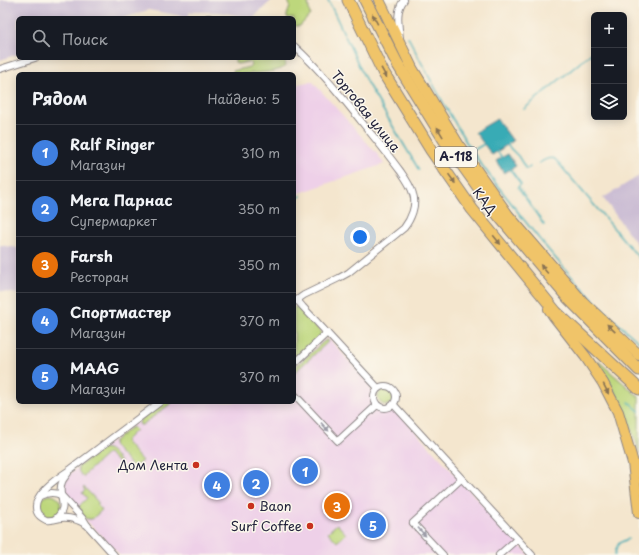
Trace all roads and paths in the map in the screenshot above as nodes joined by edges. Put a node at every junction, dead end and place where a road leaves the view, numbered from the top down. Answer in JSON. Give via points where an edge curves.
{"nodes":[{"id":1,"x":348,"y":0,"type":"edge"},
{"id":2,"x":365,"y":0,"type":"edge"},
{"id":3,"x":379,"y":0,"type":"edge"},
{"id":4,"x":404,"y":0,"type":"edge"},
{"id":5,"x":401,"y":46,"type":"junction"},
{"id":6,"x":296,"y":48,"type":"edge"},
{"id":7,"x":29,"y":60,"type":"edge"},
{"id":8,"x":0,"y":69,"type":"edge"},
{"id":9,"x":538,"y":291,"type":"junction"},
{"id":10,"x":296,"y":301,"type":"edge"},
{"id":11,"x":327,"y":333,"type":"junction"},
{"id":12,"x":638,"y":354,"type":"edge"},
{"id":13,"x":296,"y":362,"type":"edge"},
{"id":14,"x":639,"y":370,"type":"edge"},
{"id":15,"x":378,"y":388,"type":"junction"},
{"id":16,"x":639,"y":389,"type":"edge"},
{"id":17,"x":296,"y":396,"type":"edge"},
{"id":18,"x":157,"y":404,"type":"edge"},
{"id":19,"x":377,"y":405,"type":"junction"},
{"id":20,"x":394,"y":405,"type":"junction"},
{"id":21,"x":71,"y":469,"type":"junction"},
{"id":22,"x":461,"y":478,"type":"junction"},
{"id":23,"x":39,"y":496,"type":"junction"},
{"id":24,"x":61,"y":496,"type":"junction"},
{"id":25,"x":639,"y":513,"type":"edge"},
{"id":26,"x":54,"y":520,"type":"junction"},
{"id":27,"x":87,"y":525,"type":"junction"},
{"id":28,"x":517,"y":539,"type":"junction"},
{"id":29,"x":114,"y":555,"type":"edge"},
{"id":30,"x":444,"y":555,"type":"edge"},
{"id":31,"x":500,"y":555,"type":"edge"},
{"id":32,"x":532,"y":555,"type":"edge"}],
"edges":[{"from":1,"to":9,"type":"highway","name":"КАД","number":"А-118","one_way":true,"via":[[383,72],[431,150],[472,209]]},
{"from":14,"to":2,"type":"highway","name":"КАД","number":"А-118","one_way":true,"via":[[569,299],[500,216],[445,141],[398,63]]},
{"from":3,"to":5,"type":"main road"},
{"from":4,"to":5,"type":"street","via":[[398,14]]},
{"from":12,"to":5,"type":"main road","one_way":true,"via":[[583,302],[508,215],[460,147]]},
{"from":6,"to":10,"type":"street","name":"Торговая улица","via":[[325,76],[389,155],[414,195],[412,213],[404,228],[348,273]]},
{"from":7,"to":8,"type":"street"},
{"from":9,"to":16,"type":"highway","name":"КАД","number":"А-118","via":[[556,312]]},
{"from":9,"to":25,"type":"main road","one_way":true,"via":[[603,383],[618,412],[633,463]]},
{"from":10,"to":11,"type":"street"},
{"from":11,"to":13,"type":"street"},
{"from":11,"to":15,"type":"street"},
{"from":15,"to":19,"type":"street","via":[[374,398]]},
{"from":15,"to":20,"type":"street","via":[[388,385],[394,389],[397,395]]},
{"from":17,"to":19,"type":"street","one_way":true,"via":[[338,441]]},
{"from":18,"to":21,"type":"street"},
{"from":19,"to":20,"type":"street","via":[[383,408]]},
{"from":20,"to":22,"type":"street"},
{"from":21,"to":23,"type":"street"},
{"from":21,"to":24,"type":"street","via":[[62,482]]},
{"from":22,"to":28,"type":"street"},
{"from":22,"to":30,"type":"street","one_way":true,"via":[[413,523]]},
{"from":23,"to":24,"type":"street","via":[[57,493]]},
{"from":23,"to":26,"type":"street","via":[[36,511],[43,519]]},
{"from":24,"to":26,"type":"street","via":[[62,512]]},
{"from":24,"to":27,"type":"street"},
{"from":26,"to":27,"type":"street","via":[[76,519]]},
{"from":27,"to":29,"type":"street"},
{"from":28,"to":31,"type":"street"},
{"from":28,"to":32,"type":"street"}]}
